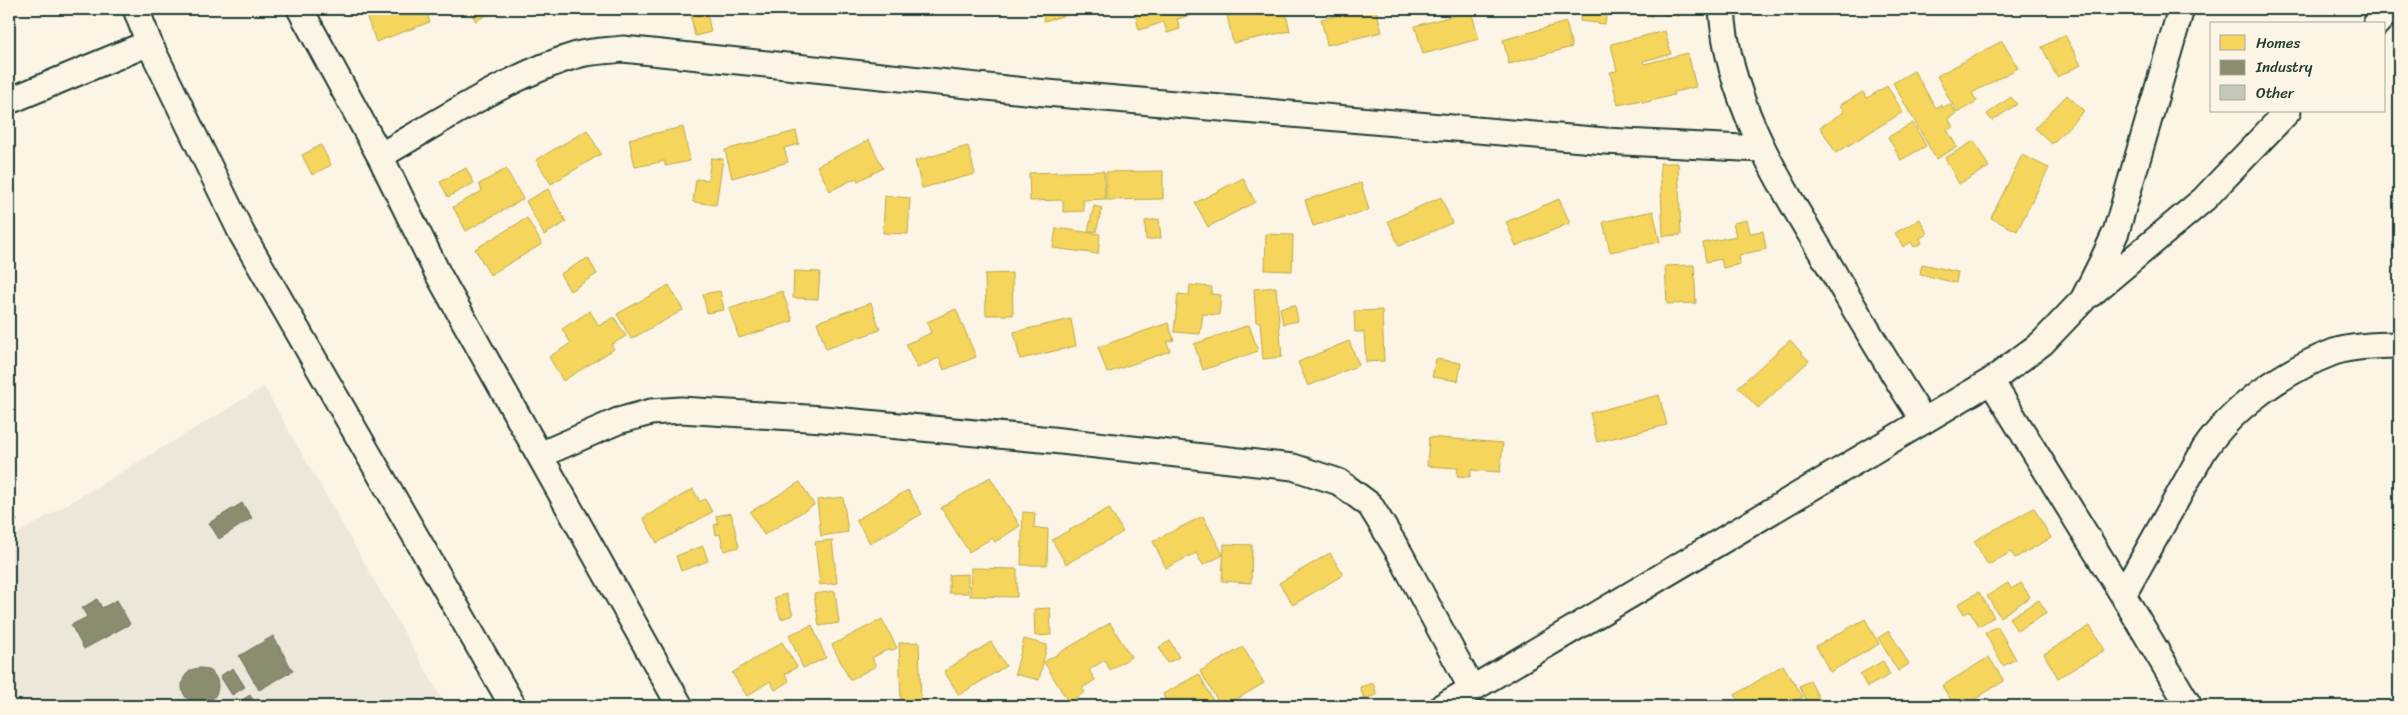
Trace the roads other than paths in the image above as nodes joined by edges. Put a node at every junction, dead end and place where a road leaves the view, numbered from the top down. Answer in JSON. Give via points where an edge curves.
{"nodes":[{"id":1,"x":136,"y":9,"type":"edge"},
{"id":2,"x":300,"y":9,"type":"edge"},
{"id":3,"x":1722,"y":9,"type":"edge"},
{"id":4,"x":2180,"y":9,"type":"edge"},
{"id":5,"x":2390,"y":9,"type":"edge"},
{"id":6,"x":2378,"y":22,"type":"edge"},
{"id":7,"x":149,"y":43,"type":"junction"},
{"id":8,"x":9,"y":101,"type":"edge"},
{"id":9,"x":2287,"y":112,"type":"edge"},
{"id":10,"x":1762,"y":150,"type":"junction"},
{"id":11,"x":380,"y":156,"type":"junction"},
{"id":12,"x":2083,"y":300,"type":"junction"},
{"id":13,"x":2399,"y":345,"type":"edge"},
{"id":14,"x":1991,"y":381,"type":"junction"},
{"id":15,"x":1924,"y":421,"type":"junction"},
{"id":16,"x":540,"y":455,"type":"junction"},
{"id":17,"x":2123,"y":595,"type":"junction"},
{"id":18,"x":1472,"y":689,"type":"junction"},
{"id":19,"x":2186,"y":705,"type":"edge"},
{"id":20,"x":513,"y":706,"type":"edge"},
{"id":21,"x":680,"y":706,"type":"edge"},
{"id":22,"x":1443,"y":706,"type":"edge"}],
"edges":[{"from":1,"to":7,"type":"street"},
{"from":2,"to":11,"type":"street"},
{"from":3,"to":10,"type":"street","via":[[1723,31],[1736,84]]},
{"from":4,"to":12,"type":"street","via":[[2116,232]]},
{"from":5,"to":6,"type":"street"},
{"from":7,"to":8,"type":"street"},
{"from":7,"to":20,"type":"street","via":[[242,234]]},
{"from":9,"to":12,"type":"street","via":[[2204,199]]},
{"from":10,"to":11,"type":"street","via":[[1605,141],[1045,93],[623,49],[578,55],[531,72]]},
{"from":10,"to":15,"type":"street"},
{"from":11,"to":16,"type":"street","via":[[438,274]]},
{"from":12,"to":14,"type":"street","via":[[2042,343]]},
{"from":13,"to":17,"type":"street","via":[[2336,352],[2304,366],[2263,391],[2236,413],[2204,450]]},
{"from":14,"to":15,"type":"street"},
{"from":14,"to":17,"type":"street"},
{"from":15,"to":18,"type":"street"},
{"from":16,"to":18,"type":"street","via":[[618,422],[651,412],[681,410],[1042,439],[1293,467],[1339,482],[1370,505]]},
{"from":16,"to":21,"type":"street"},
{"from":17,"to":19,"type":"street"},
{"from":18,"to":22,"type":"street"}]}
